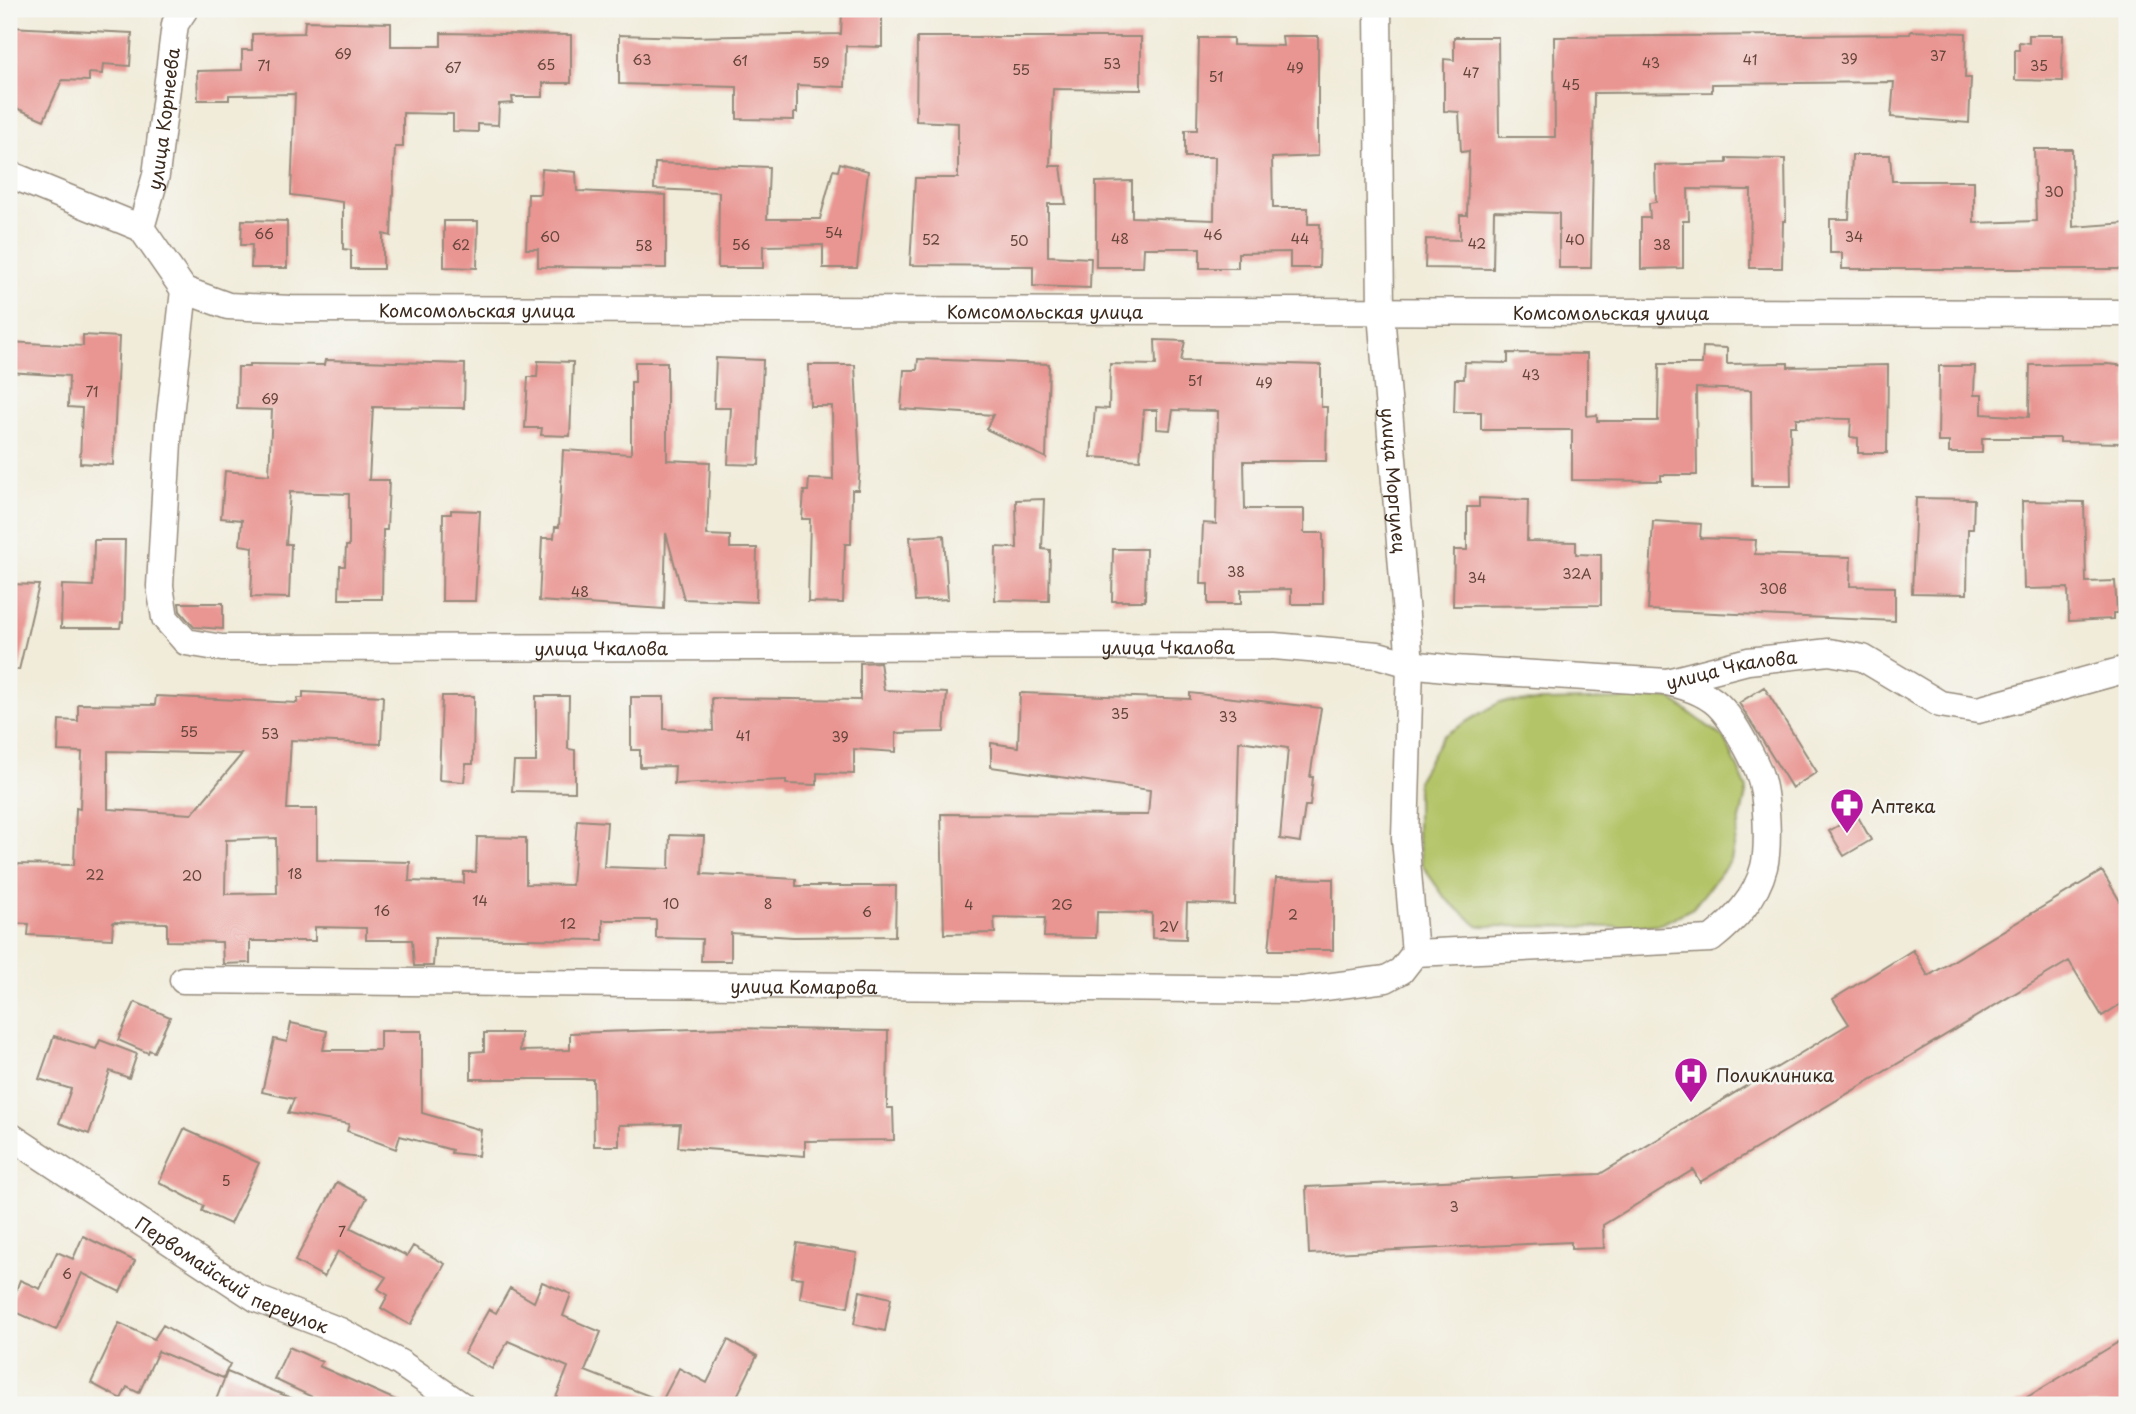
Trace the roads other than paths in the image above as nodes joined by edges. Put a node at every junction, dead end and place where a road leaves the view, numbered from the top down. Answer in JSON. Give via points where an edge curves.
{"nodes":[{"id":1,"x":185,"y":9,"type":"edge"},
{"id":2,"x":1378,"y":9,"type":"edge"},
{"id":3,"x":9,"y":174,"type":"edge"},
{"id":4,"x":141,"y":228,"type":"junction"},
{"id":5,"x":184,"y":290,"type":"junction"},
{"id":6,"x":1381,"y":313,"type":"junction"},
{"id":7,"x":2127,"y":313,"type":"edge"},
{"id":8,"x":1410,"y":664,"type":"junction"},
{"id":9,"x":2127,"y":669,"type":"edge"},
{"id":10,"x":1667,"y":682,"type":"junction"},
{"id":11,"x":1415,"y":953,"type":"junction"},
{"id":12,"x":183,"y":980,"type":"dead end"},
{"id":13,"x":9,"y":1135,"type":"edge"},
{"id":14,"x":461,"y":1405,"type":"edge"}],
"edges":[{"from":1,"to":4,"type":"street","name":"улица Корнеева","via":[[175,24],[156,175]]},
{"from":2,"to":6,"type":"street","name":"улица Моргулец"},
{"from":3,"to":4,"type":"street"},
{"from":4,"to":5,"type":"street"},
{"from":5,"to":6,"type":"street","name":"Комсомольская улица","via":[[228,306],[291,309]]},
{"from":5,"to":8,"type":"street","name":"улица Чкалова","via":[[169,424],[160,586],[165,618],[186,642],[222,648],[1274,646],[1378,655]]},
{"from":6,"to":7,"type":"street","name":"Комсомольская улица"},
{"from":6,"to":8,"type":"street","name":"улица Моргулец"},
{"from":8,"to":10,"type":"street","name":"улица Чкалова"},
{"from":8,"to":11,"type":"street","name":"улица Моргулец","via":[[1405,838]]},
{"from":9,"to":10,"type":"street","name":"улица Чкалова","via":[[1978,710],[1940,704],[1863,659],[1829,652],[1748,661]]},
{"from":10,"to":11,"type":"street","via":[[1689,687],[1723,709],[1761,777],[1764,867],[1735,920],[1711,939]]},
{"from":11,"to":12,"type":"street","name":"улица Комарова","via":[[1401,971],[1386,979],[1302,990]]},
{"from":13,"to":14,"type":"street","name":"Первомайский переулок","via":[[257,1300],[340,1331],[400,1363]]}]}
